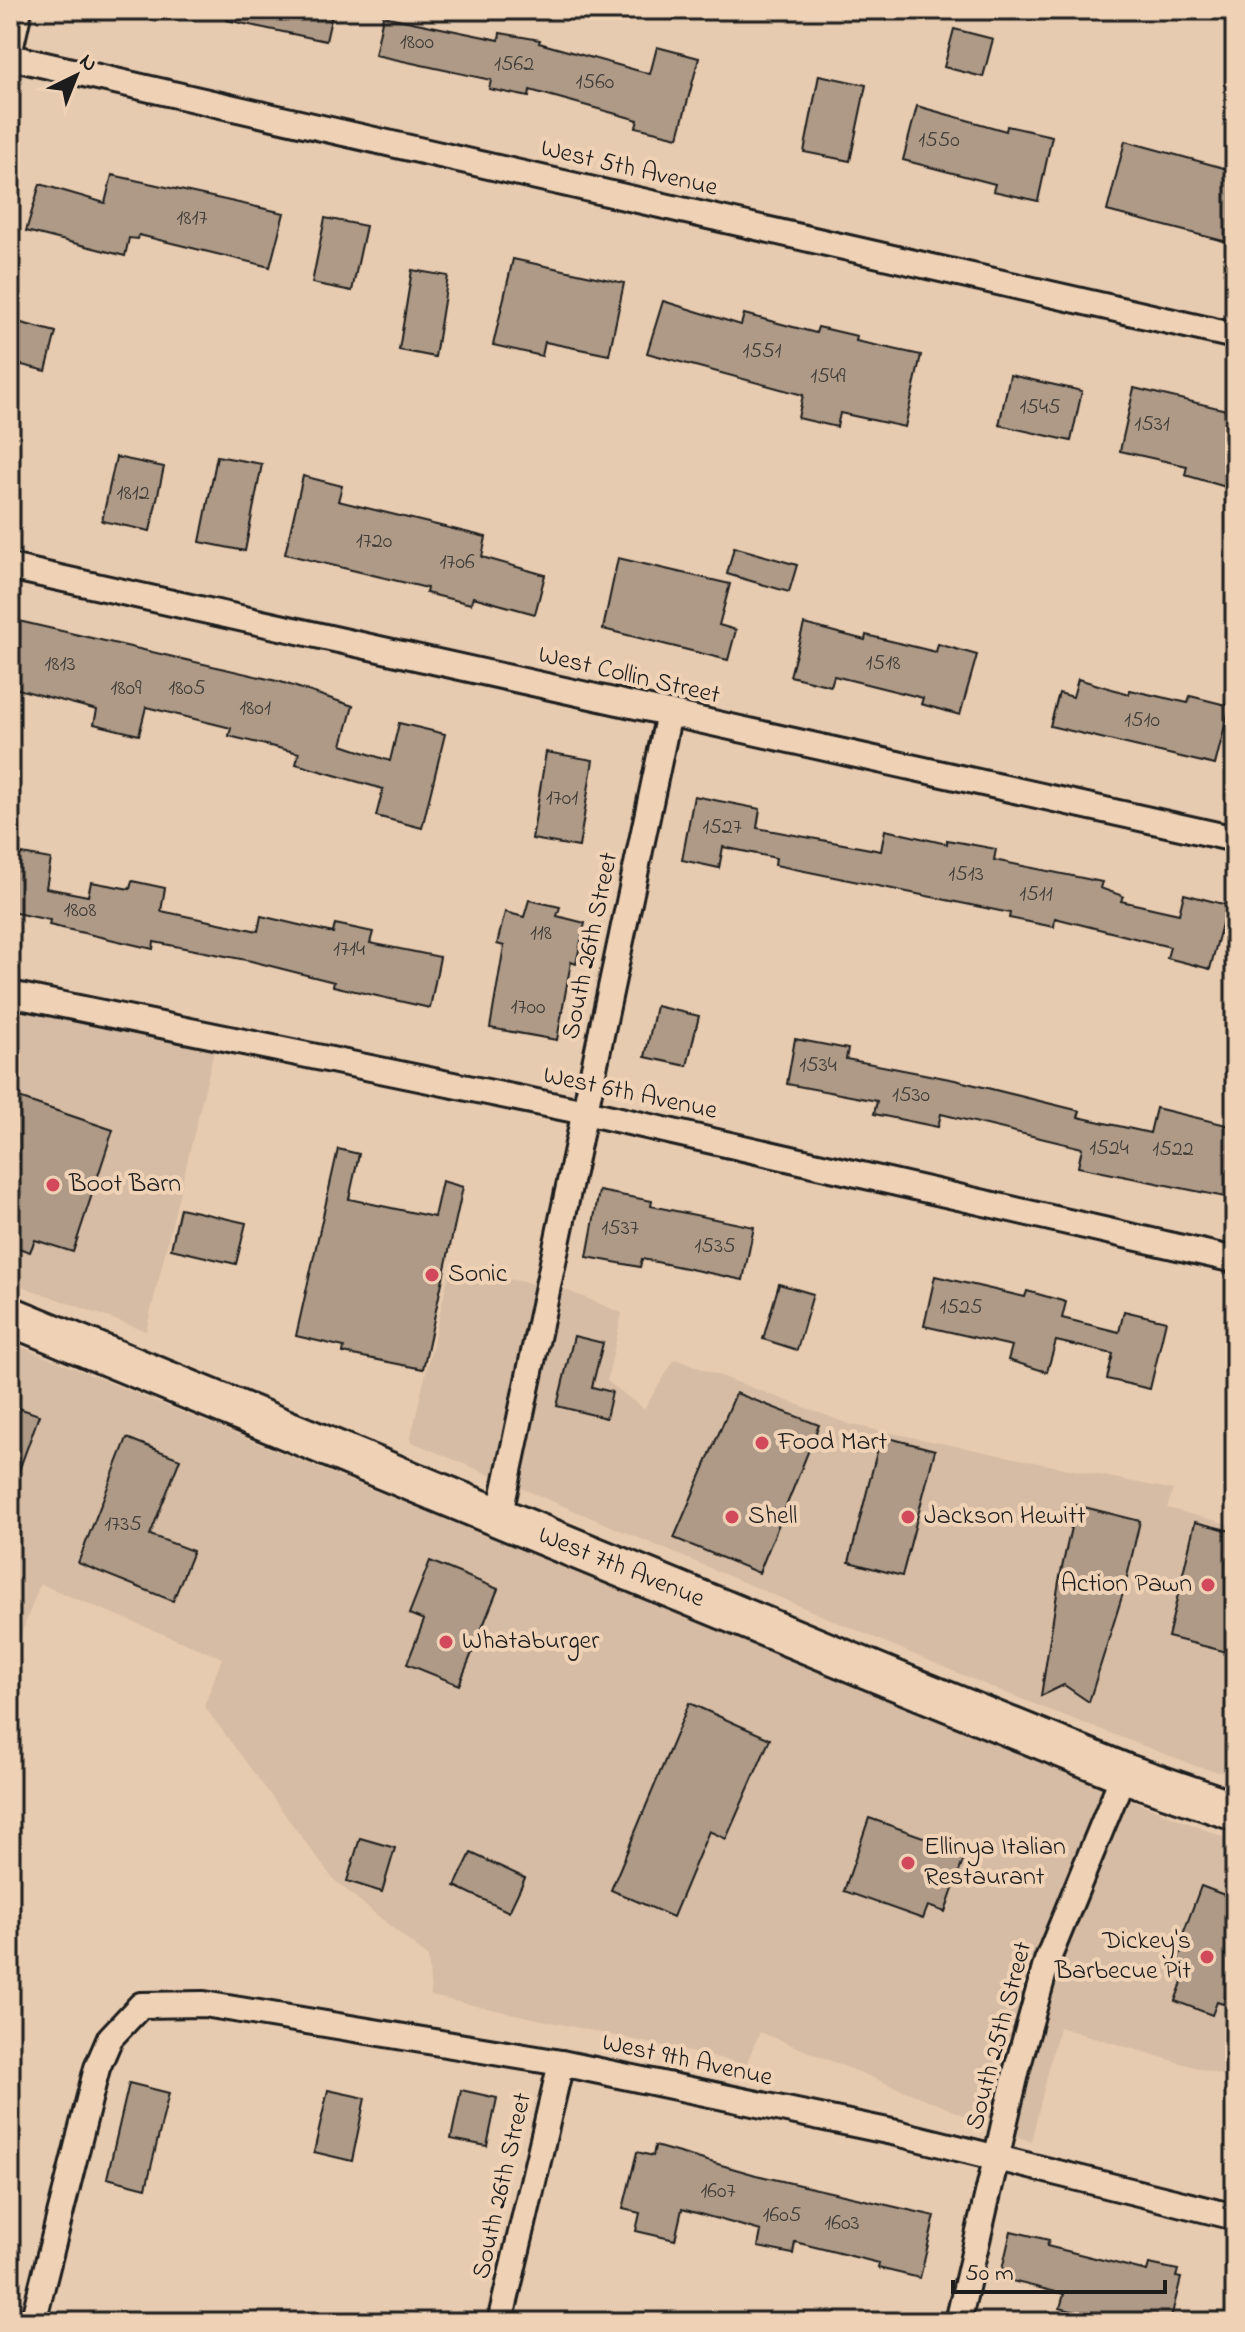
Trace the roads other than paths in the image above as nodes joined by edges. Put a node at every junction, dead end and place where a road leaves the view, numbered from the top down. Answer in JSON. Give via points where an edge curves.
{"nodes":[{"id":1,"x":19,"y":10,"type":"edge"},
{"id":2,"x":10,"y":50,"type":"edge"},
{"id":3,"x":10,"y":57,"type":"edge"},
{"id":4,"x":1235,"y":336,"type":"edge"},
{"id":5,"x":10,"y":567,"type":"edge"},
{"id":6,"x":669,"y":713,"type":"junction"},
{"id":7,"x":1235,"y":839,"type":"edge"},
{"id":8,"x":10,"y":994,"type":"edge"},
{"id":9,"x":585,"y":1112,"type":"junction"},
{"id":10,"x":1235,"y":1260,"type":"edge"},
{"id":11,"x":10,"y":1316,"type":"edge"},
{"id":12,"x":499,"y":1518,"type":"junction"},
{"id":13,"x":1124,"y":1773,"type":"junction"},
{"id":14,"x":1235,"y":1811,"type":"edge"},
{"id":15,"x":561,"y":2063,"type":"junction"},
{"id":16,"x":996,"y":2158,"type":"junction"},
{"id":17,"x":1235,"y":2217,"type":"edge"},
{"id":18,"x":33,"y":2322,"type":"edge"},
{"id":19,"x":500,"y":2322,"type":"edge"},
{"id":20,"x":958,"y":2322,"type":"edge"}],
"edges":[{"from":1,"to":2,"type":"street"},
{"from":3,"to":4,"type":"street","name":"West 5th Avenue"},
{"from":5,"to":6,"type":"street","name":"West Collin Street"},
{"from":6,"to":7,"type":"street","name":"West Collin Street"},
{"from":6,"to":9,"type":"street","name":"South 26th Street"},
{"from":8,"to":9,"type":"street","name":"West 6th Avenue"},
{"from":9,"to":10,"type":"street","name":"West 6th Avenue"},
{"from":9,"to":12,"type":"street","name":"South 26th Street"},
{"from":11,"to":12,"type":"main road","name":"West 7th Avenue"},
{"from":12,"to":13,"type":"main road","name":"West 7th Avenue"},
{"from":13,"to":14,"type":"main road","name":"West 7th Avenue"},
{"from":13,"to":16,"type":"street","name":"South 25th Street","via":[[1047,1961]]},
{"from":15,"to":16,"type":"street","name":"West 9th Avenue"},
{"from":15,"to":18,"type":"street","name":"West 9th Avenue","via":[[204,2004],[141,2005],[110,2038],[97,2068]]},
{"from":15,"to":19,"type":"street","name":"South 26th Street"},
{"from":16,"to":17,"type":"street","name":"West 9th Avenue"},
{"from":16,"to":20,"type":"street","name":"South 25th Street"}]}
